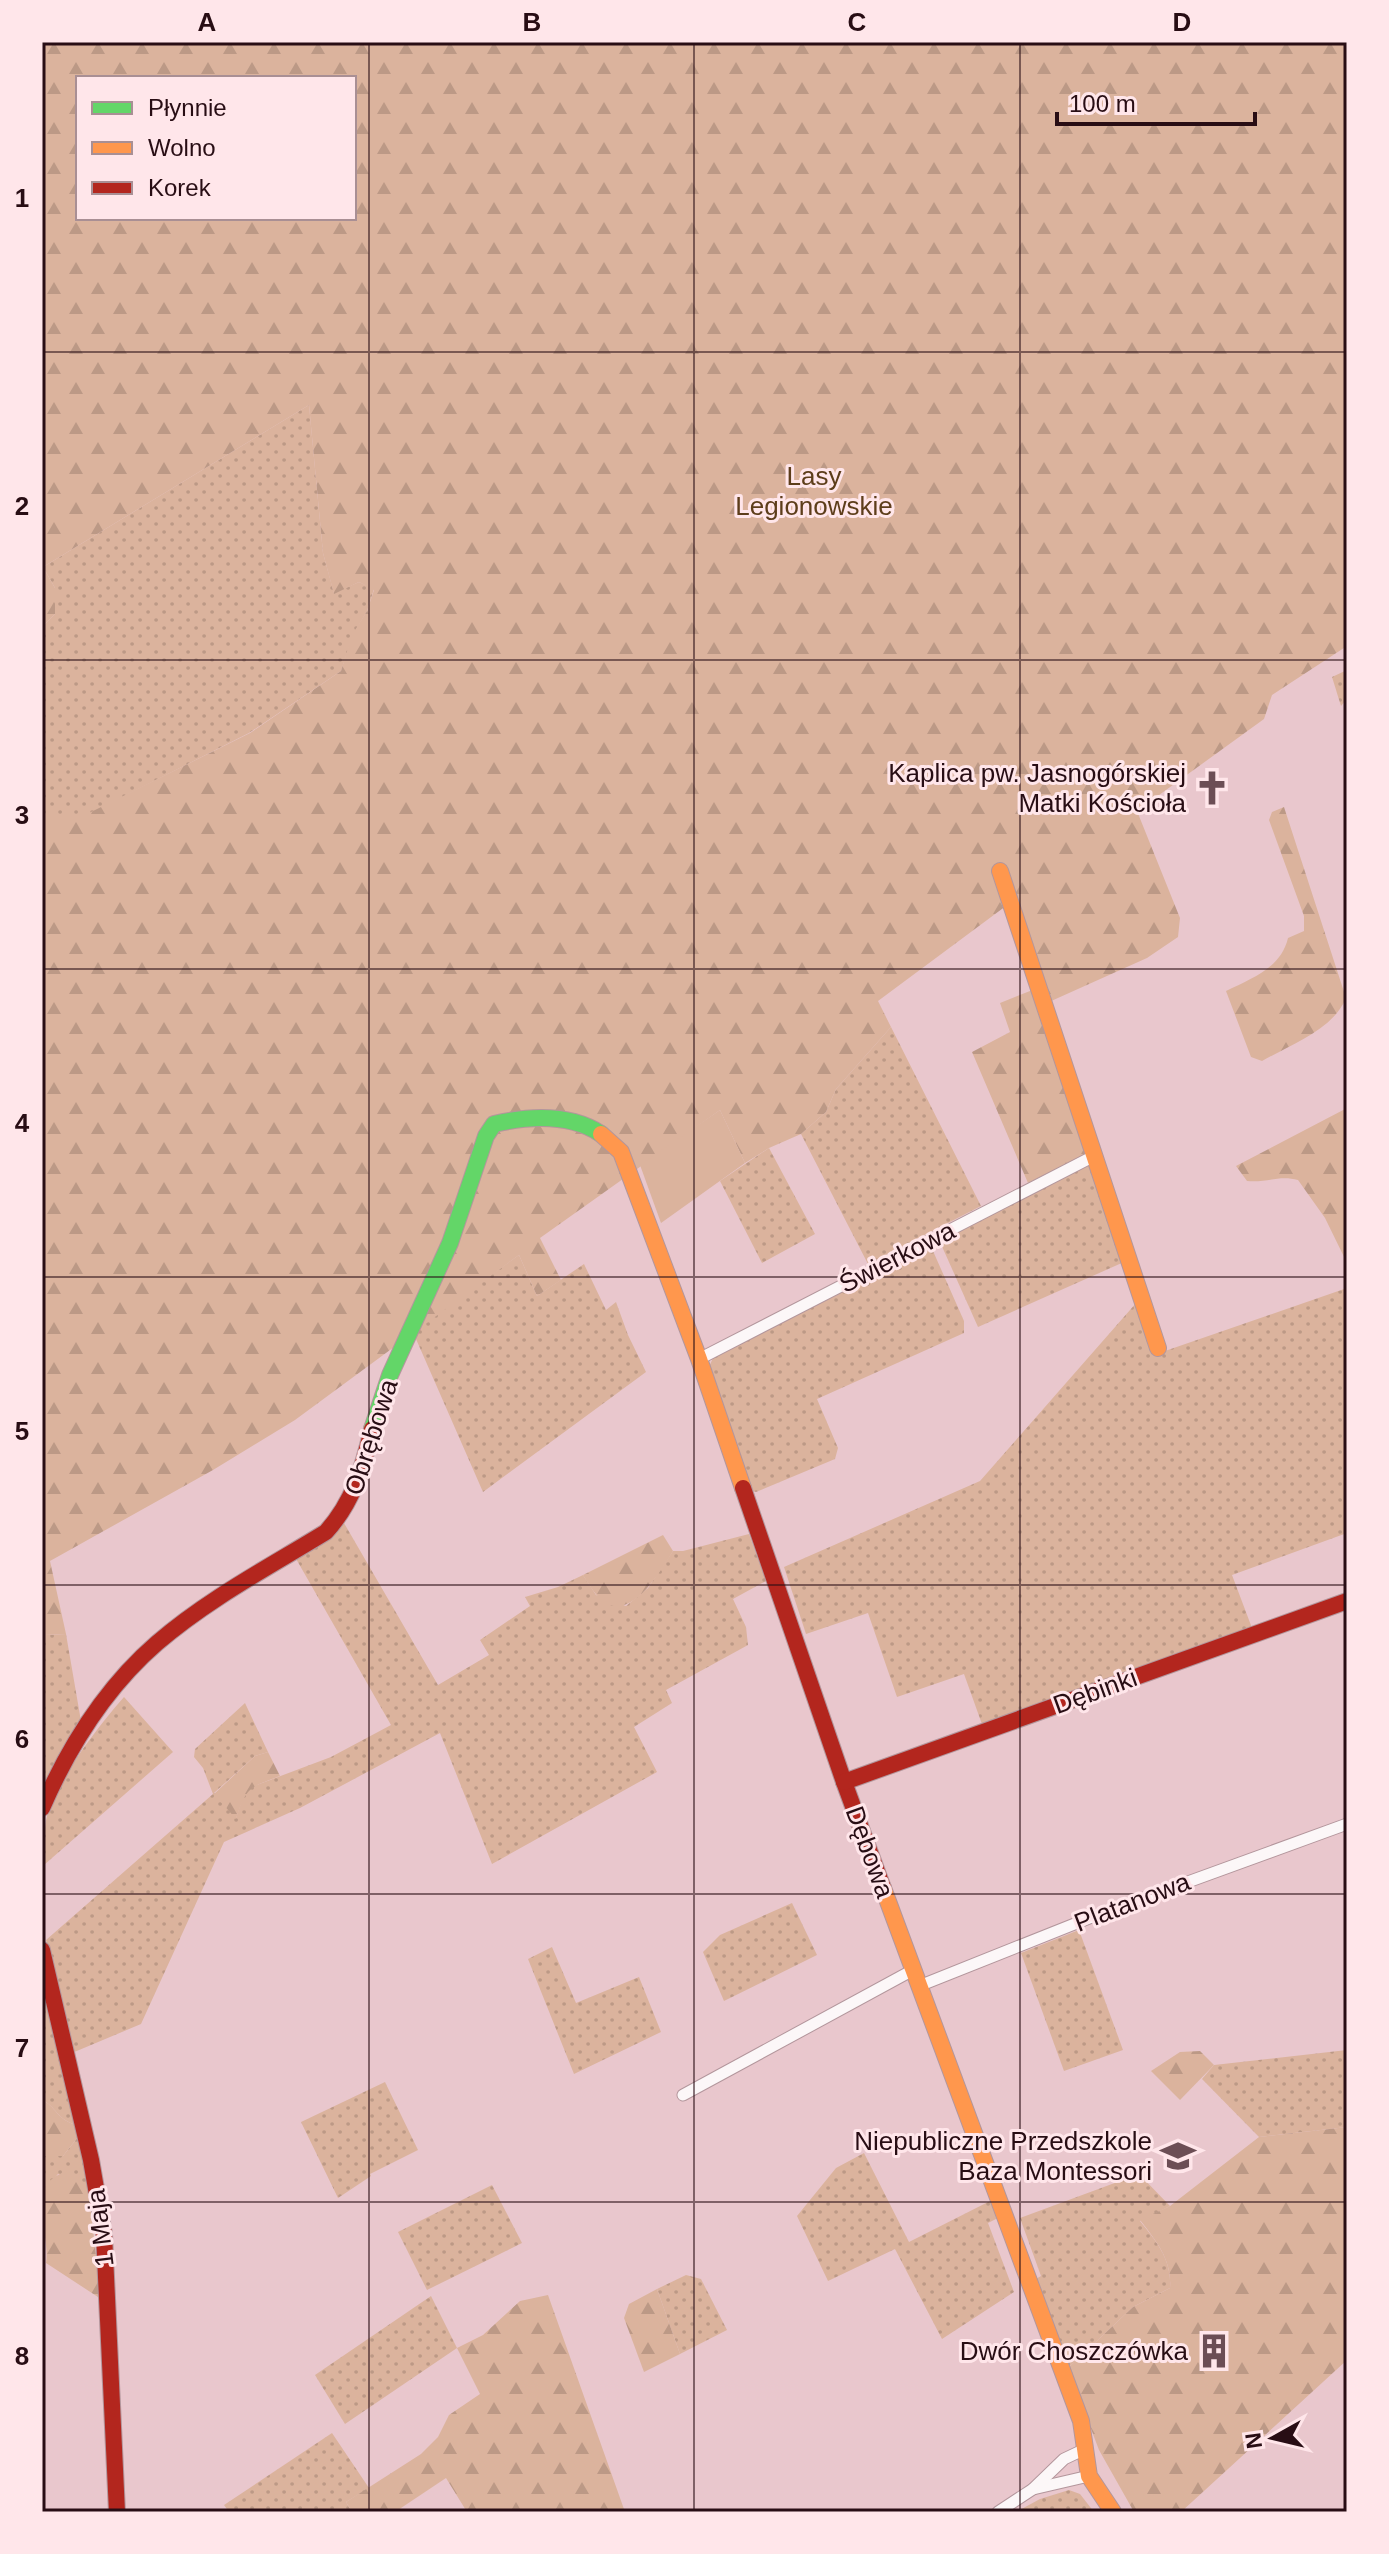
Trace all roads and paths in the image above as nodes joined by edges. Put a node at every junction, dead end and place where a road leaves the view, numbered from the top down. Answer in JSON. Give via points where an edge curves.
{"nodes":[{"id":1,"x":1000,"y":871,"type":"dead end"},
{"id":2,"x":1094,"y":1156,"type":"junction"},
{"id":3,"x":635,"y":1187,"type":"joint"},
{"id":4,"x":1158,"y":1348,"type":"dead end"},
{"id":5,"x":699,"y":1359,"type":"junction"},
{"id":6,"x":1347,"y":1601,"type":"edge"},
{"id":7,"x":844,"y":1782,"type":"junction"},
{"id":8,"x":42,"y":1808,"type":"edge"},
{"id":9,"x":1347,"y":1824,"type":"edge"},
{"id":10,"x":42,"y":1950,"type":"edge"},
{"id":11,"x":916,"y":1978,"type":"junction"},
{"id":12,"x":683,"y":2095,"type":"dead end"},
{"id":13,"x":1085,"y":2449,"type":"junction"},
{"id":14,"x":1089,"y":2476,"type":"junction"},
{"id":15,"x":1033,"y":2489,"type":"junction"},
{"id":16,"x":117,"y":2512,"type":"edge"},
{"id":17,"x":998,"y":2512,"type":"edge"},
{"id":18,"x":1113,"y":2512,"type":"edge"}],
"edges":[{"from":1,"to":2,"type":"street"},
{"from":2,"to":4,"type":"street"},
{"from":2,"to":5,"type":"street","name":"Świerkowa"},
{"from":3,"to":5,"type":"street","name":"Dębowa"},
{"from":3,"to":8,"type":"street","name":"Obrębowa","via":[[621,1152],[592,1128],[564,1119],[494,1124],[444,1256],[381,1397],[361,1478],[340,1519],[157,1642],[86,1724]]},
{"from":5,"to":7,"type":"street","name":"Dębowa"},
{"from":6,"to":7,"type":"street","name":"Dębinki"},
{"from":7,"to":11,"type":"street","name":"Dębowa"},
{"from":9,"to":11,"type":"street","name":"Platanowa"},
{"from":10,"to":16,"type":"street","name":"1 Maja","via":[[104,2234]]},
{"from":11,"to":12,"type":"street","name":"Platanowa"},
{"from":11,"to":13,"type":"street","name":"Dębowa","via":[[1081,2421]]},
{"from":13,"to":14,"type":"street","name":"Dębowa"},
{"from":13,"to":15,"type":"street","via":[[1064,2459]]},
{"from":14,"to":15,"type":"street"},
{"from":14,"to":18,"type":"street","name":"Dębowa"},
{"from":15,"to":17,"type":"street"}]}
